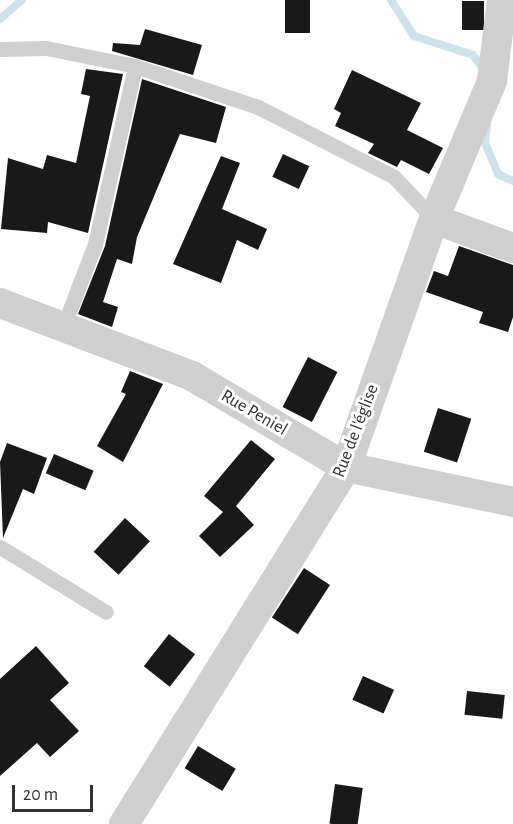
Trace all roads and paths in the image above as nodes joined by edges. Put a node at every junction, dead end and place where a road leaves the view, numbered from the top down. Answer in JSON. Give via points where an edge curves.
{"nodes":[{"id":1,"x":502,"y":0,"type":"edge"},
{"id":2,"x":0,"y":49,"type":"edge"},
{"id":3,"x":135,"y":66,"type":"junction"},
{"id":4,"x":434,"y":219,"type":"junction"},
{"id":5,"x":513,"y":248,"type":"edge"},
{"id":6,"x":0,"y":303,"type":"edge"},
{"id":7,"x":64,"y":325,"type":"junction"},
{"id":8,"x":346,"y":467,"type":"junction"},
{"id":9,"x":513,"y":502,"type":"edge"},
{"id":10,"x":0,"y":547,"type":"edge"},
{"id":11,"x":106,"y":612,"type":"dead end"},
{"id":12,"x":124,"y":824,"type":"edge"}],
"edges":[{"from":1,"to":4,"type":"street","name":"Rue de l'église","via":[[492,81]]},
{"from":2,"to":3,"type":"lane","via":[[46,48]]},
{"from":3,"to":4,"type":"lane","via":[[258,107],[394,177]]},
{"from":3,"to":7,"type":"lane","via":[[95,244]]},
{"from":4,"to":5,"type":"street"},
{"from":4,"to":8,"type":"street","name":"Rue de l'église"},
{"from":6,"to":7,"type":"street","name":"Rue Peniel"},
{"from":7,"to":8,"type":"street","name":"Rue Peniel","via":[[192,376]]},
{"from":8,"to":9,"type":"street","name":"Rue Peniel"},
{"from":8,"to":12,"type":"street","name":"Rue de l'église"},
{"from":10,"to":11,"type":"lane"}]}
